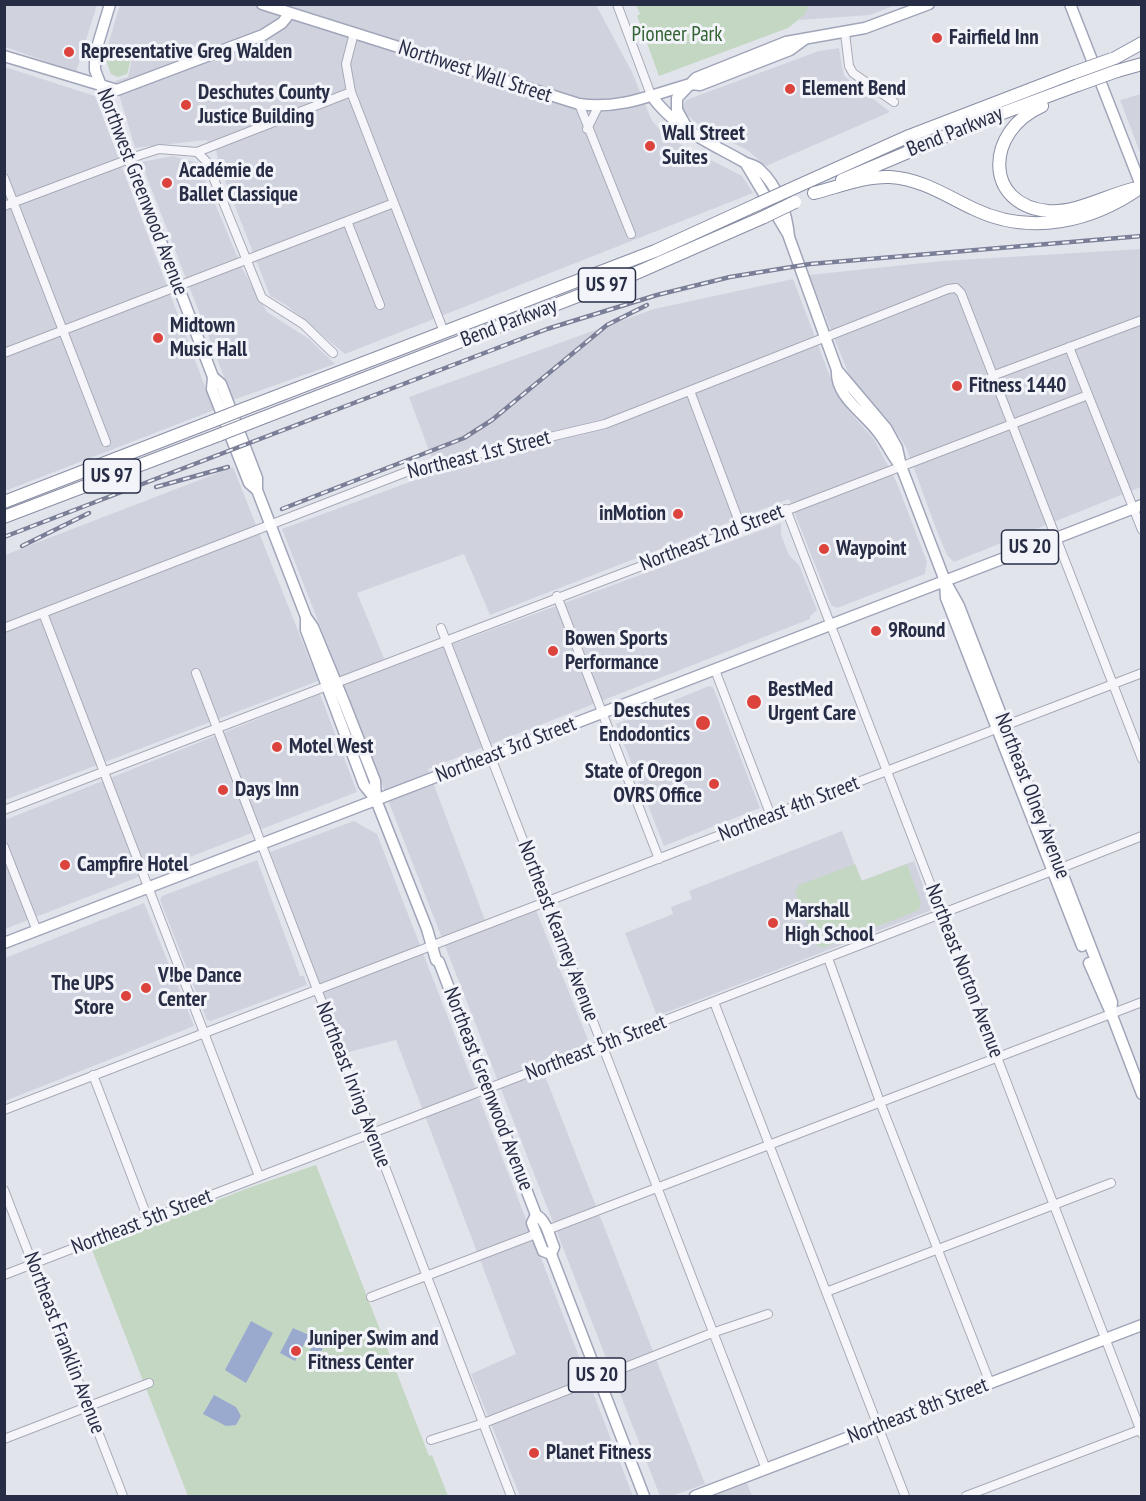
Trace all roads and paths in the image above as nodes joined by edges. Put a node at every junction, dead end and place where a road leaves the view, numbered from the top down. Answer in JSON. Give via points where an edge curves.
{"nodes":[{"id":1,"x":110,"y":4,"type":"edge"},
{"id":2,"x":262,"y":4,"type":"edge"},
{"id":3,"x":617,"y":4,"type":"edge"},
{"id":4,"x":929,"y":4,"type":"edge"},
{"id":5,"x":1070,"y":4,"type":"edge"},
{"id":6,"x":291,"y":9,"type":"edge"},
{"id":7,"x":354,"y":33,"type":"junction"},
{"id":8,"x":845,"y":33,"type":"junction"},
{"id":9,"x":805,"y":39,"type":"junction"},
{"id":10,"x":1142,"y":43,"type":"edge"},
{"id":11,"x":777,"y":46,"type":"junction"},
{"id":12,"x":1142,"y":50,"type":"edge"},
{"id":13,"x":4,"y":56,"type":"edge"},
{"id":14,"x":1114,"y":58,"type":"junction"},
{"id":15,"x":755,"y":63,"type":"junction"},
{"id":16,"x":1142,"y":64,"type":"edge"},
{"id":17,"x":690,"y":84,"type":"junction"},
{"id":18,"x":100,"y":86,"type":"junction"},
{"id":19,"x":1076,"y":86,"type":"junction"},
{"id":20,"x":351,"y":92,"type":"junction"},
{"id":21,"x":651,"y":95,"type":"junction"},
{"id":22,"x":894,"y":102,"type":"dead end"},
{"id":23,"x":579,"y":104,"type":"junction"},
{"id":24,"x":598,"y":107,"type":"junction"},
{"id":25,"x":587,"y":129,"type":"junction"},
{"id":26,"x":690,"y":134,"type":"junction"},
{"id":27,"x":197,"y":152,"type":"junction"},
{"id":28,"x":128,"y":158,"type":"junction"},
{"id":29,"x":4,"y":178,"type":"edge"},
{"id":30,"x":1141,"y":187,"type":"edge"},
{"id":31,"x":814,"y":193,"type":"junction"},
{"id":32,"x":769,"y":202,"type":"junction"},
{"id":33,"x":14,"y":203,"type":"junction"},
{"id":34,"x":394,"y":203,"type":"junction"},
{"id":35,"x":4,"y":206,"type":"edge"},
{"id":36,"x":347,"y":222,"type":"junction"},
{"id":37,"x":631,"y":234,"type":"dead end"},
{"id":38,"x":246,"y":260,"type":"junction"},
{"id":39,"x":178,"y":286,"type":"junction"},
{"id":40,"x":380,"y":305,"type":"dead end"},
{"id":41,"x":1142,"y":320,"type":"edge"},
{"id":42,"x":63,"y":331,"type":"junction"},
{"id":43,"x":444,"y":332,"type":"junction"},
{"id":44,"x":826,"y":337,"type":"junction"},
{"id":45,"x":1070,"y":347,"type":"junction"},
{"id":46,"x":4,"y":353,"type":"edge"},
{"id":47,"x":333,"y":353,"type":"dead end"},
{"id":48,"x":992,"y":376,"type":"junction"},
{"id":49,"x":690,"y":391,"type":"junction"},
{"id":50,"x":1088,"y":395,"type":"junction"},
{"id":51,"x":1010,"y":424,"type":"junction"},
{"id":52,"x":230,"y":436,"type":"junction"},
{"id":53,"x":106,"y":442,"type":"dead end"},
{"id":54,"x":901,"y":466,"type":"junction"},
{"id":55,"x":7,"y":498,"type":"edge"},
{"id":56,"x":1137,"y":506,"type":"edge"},
{"id":57,"x":786,"y":509,"type":"junction"},
{"id":58,"x":4,"y":517,"type":"edge"},
{"id":59,"x":271,"y":525,"type":"junction"},
{"id":60,"x":741,"y":527,"type":"junction"},
{"id":61,"x":1142,"y":530,"type":"edge"},
{"id":62,"x":1055,"y":538,"type":"junction"},
{"id":63,"x":945,"y":580,"type":"junction"},
{"id":64,"x":557,"y":597,"type":"junction"},
{"id":65,"x":43,"y":613,"type":"junction"},
{"id":66,"x":831,"y":625,"type":"junction"},
{"id":67,"x":4,"y":627,"type":"edge"},
{"id":68,"x":441,"y":628,"type":"dead end"},
{"id":69,"x":446,"y":640,"type":"junction"},
{"id":70,"x":715,"y":670,"type":"junction"},
{"id":71,"x":196,"y":673,"type":"dead end"},
{"id":72,"x":1142,"y":673,"type":"edge"},
{"id":73,"x":332,"y":684,"type":"junction"},
{"id":74,"x":1112,"y":684,"type":"junction"},
{"id":75,"x":602,"y":713,"type":"junction"},
{"id":76,"x":1001,"y":727,"type":"junction"},
{"id":77,"x":216,"y":728,"type":"junction"},
{"id":78,"x":490,"y":756,"type":"junction"},
{"id":79,"x":1142,"y":759,"type":"edge"},
{"id":80,"x":104,"y":771,"type":"junction"},
{"id":81,"x":887,"y":771,"type":"junction"},
{"id":82,"x":376,"y":800,"type":"junction"},
{"id":83,"x":4,"y":810,"type":"edge"},
{"id":84,"x":771,"y":816,"type":"junction"},
{"id":85,"x":1142,"y":836,"type":"edge"},
{"id":86,"x":260,"y":844,"type":"junction"},
{"id":87,"x":4,"y":847,"type":"edge"},
{"id":88,"x":659,"y":859,"type":"junction"},
{"id":89,"x":1056,"y":869,"type":"junction"},
{"id":90,"x":148,"y":888,"type":"junction"},
{"id":91,"x":547,"y":901,"type":"junction"},
{"id":92,"x":942,"y":914,"type":"junction"},
{"id":93,"x":37,"y":931,"type":"junction"},
{"id":94,"x":4,"y":943,"type":"edge"},
{"id":95,"x":433,"y":945,"type":"junction"},
{"id":96,"x":828,"y":958,"type":"junction"},
{"id":97,"x":316,"y":990,"type":"junction"},
{"id":98,"x":714,"y":1002,"type":"junction"},
{"id":99,"x":1142,"y":1002,"type":"edge"},
{"id":100,"x":1111,"y":1013,"type":"junction"},
{"id":101,"x":204,"y":1033,"type":"junction"},
{"id":102,"x":602,"y":1045,"type":"junction"},
{"id":103,"x":997,"y":1058,"type":"junction"},
{"id":104,"x":93,"y":1075,"type":"junction"},
{"id":105,"x":488,"y":1089,"type":"junction"},
{"id":106,"x":1142,"y":1094,"type":"edge"},
{"id":107,"x":880,"y":1102,"type":"junction"},
{"id":108,"x":4,"y":1110,"type":"edge"},
{"id":109,"x":372,"y":1134,"type":"junction"},
{"id":110,"x":769,"y":1146,"type":"junction"},
{"id":111,"x":259,"y":1176,"type":"junction"},
{"id":112,"x":1111,"y":1182,"type":"dead end"},
{"id":113,"x":657,"y":1188,"type":"junction"},
{"id":114,"x":4,"y":1190,"type":"edge"},
{"id":115,"x":1053,"y":1204,"type":"junction"},
{"id":116,"x":536,"y":1215,"type":"junction"},
{"id":117,"x":148,"y":1219,"type":"junction"},
{"id":118,"x":547,"y":1230,"type":"junction"},
{"id":119,"x":536,"y":1234,"type":"junction"},
{"id":120,"x":938,"y":1249,"type":"junction"},
{"id":121,"x":551,"y":1254,"type":"junction"},
{"id":122,"x":33,"y":1264,"type":"junction"},
{"id":123,"x":4,"y":1275,"type":"edge"},
{"id":124,"x":426,"y":1275,"type":"junction"},
{"id":125,"x":826,"y":1292,"type":"junction"},
{"id":126,"x":371,"y":1297,"type":"dead end"},
{"id":127,"x":768,"y":1314,"type":"dead end"},
{"id":128,"x":1142,"y":1325,"type":"edge"},
{"id":129,"x":712,"y":1333,"type":"junction"},
{"id":130,"x":1104,"y":1339,"type":"junction"},
{"id":131,"x":598,"y":1377,"type":"junction"},
{"id":132,"x":149,"y":1383,"type":"dead end"},
{"id":133,"x":990,"y":1383,"type":"junction"},
{"id":134,"x":88,"y":1407,"type":"junction"},
{"id":135,"x":484,"y":1423,"type":"junction"},
{"id":136,"x":878,"y":1426,"type":"junction"},
{"id":137,"x":1141,"y":1431,"type":"edge"},
{"id":138,"x":4,"y":1439,"type":"edge"},
{"id":139,"x":431,"y":1440,"type":"dead end"},
{"id":140,"x":766,"y":1469,"type":"junction"},
{"id":141,"x":123,"y":1497,"type":"edge"},
{"id":142,"x":511,"y":1497,"type":"edge"},
{"id":143,"x":644,"y":1497,"type":"edge"},
{"id":144,"x":695,"y":1497,"type":"edge"},
{"id":145,"x":905,"y":1497,"type":"edge"},
{"id":146,"x":966,"y":1497,"type":"edge"}],
"edges":[{"from":1,"to":18,"type":"main road","name":"Northwest Greenwood Avenue","via":[[95,54]]},
{"from":2,"to":6,"type":"main road","name":"Northwest Wall Street"},
{"from":3,"to":21,"type":"street"},
{"from":4,"to":8,"type":"main road","name":"Northwest Wall Street"},
{"from":5,"to":30,"type":"main road"},
{"from":6,"to":7,"type":"main road","name":"Northwest Wall Street"},
{"from":6,"to":18,"type":"main road","via":[[274,30],[248,42],[127,88]]},
{"from":7,"to":20,"type":"street","via":[[346,64]]},
{"from":7,"to":23,"type":"main road","name":"Northwest Wall Street"},
{"from":8,"to":9,"type":"main road","name":"Northwest Wall Street"},
{"from":8,"to":22,"type":"street","via":[[853,73]]},
{"from":9,"to":11,"type":"main road","name":"Northwest Wall Street"},
{"from":9,"to":15,"type":"main road","name":"Northwest Wall Street","via":[[790,50]]},
{"from":10,"to":14,"type":"highway"},
{"from":11,"to":15,"type":"main road","via":[[756,58]]},
{"from":11,"to":17,"type":"main road","name":"Northwest Wall Street"},
{"from":12,"to":14,"type":"highway","name":"Bend Parkway","number":"US 97"},
{"from":13,"to":18,"type":"main road"},
{"from":14,"to":32,"type":"highway","name":"Bend Parkway","number":"US 97","bridge":true,"via":[[902,138]]},
{"from":15,"to":17,"type":"main road","name":"Northwest Wall Street","via":[[700,85]]},
{"from":16,"to":19,"type":"highway","name":"Bend Parkway","number":"US 97","bridge":true},
{"from":17,"to":21,"type":"main road","name":"Northwest Wall Street"},
{"from":17,"to":26,"type":"main road","via":[[676,104]]},
{"from":18,"to":28,"type":"main road","name":"Northwest Greenwood Avenue"},
{"from":19,"to":30,"type":"highway","via":[[1024,115],[1005,137],[999,164],[1010,192],[1021,202],[1050,211],[1083,206]]},
{"from":19,"to":31,"type":"highway","name":"Bend Parkway","number":"US 97","via":[[904,153]]},
{"from":20,"to":27,"type":"street"},
{"from":20,"to":34,"type":"street"},
{"from":21,"to":24,"type":"main road","name":"Northwest Wall Street"},
{"from":21,"to":26,"type":"main road"},
{"from":23,"to":24,"type":"main road","name":"Northwest Wall Street"},
{"from":23,"to":25,"type":"street"},
{"from":24,"to":25,"type":"street"},
{"from":25,"to":37,"type":"street"},
{"from":26,"to":32,"type":"main road","name":"Northeast Olney Avenue","via":[[746,164]]},
{"from":27,"to":28,"type":"street","via":[[159,149]]},
{"from":27,"to":38,"type":"street","via":[[207,162]]},
{"from":28,"to":33,"type":"street"},
{"from":28,"to":39,"type":"main road","name":"Northwest Greenwood Avenue"},
{"from":29,"to":33,"type":"street"},
{"from":30,"to":31,"type":"highway","via":[[1121,202],[1078,219],[1039,225],[999,219],[907,180],[875,178]]},
{"from":31,"to":52,"type":"highway","name":"Bend Parkway","number":"US 97","bridge":true,"via":[[617,281],[252,422]]},
{"from":32,"to":43,"type":"highway","name":"Bend Parkway","number":"US 97","via":[[646,255]]},
{"from":32,"to":44,"type":"main road","name":"Northeast Olney Avenue","via":[[789,237]]},
{"from":33,"to":35,"type":"street"},
{"from":33,"to":42,"type":"street"},
{"from":34,"to":36,"type":"street"},
{"from":34,"to":43,"type":"street"},
{"from":36,"to":38,"type":"street"},
{"from":36,"to":40,"type":"street"},
{"from":38,"to":39,"type":"street"},
{"from":38,"to":47,"type":"street","via":[[262,298],[303,324]]},
{"from":39,"to":42,"type":"street"},
{"from":39,"to":52,"type":"main road","name":"Northwest Greenwood Avenue","via":[[213,377],[212,389]]},
{"from":41,"to":45,"type":"street"},
{"from":42,"to":46,"type":"street"},
{"from":42,"to":53,"type":"street"},
{"from":43,"to":55,"type":"highway","name":"Bend Parkway","number":"US 97","bridge":true},
{"from":44,"to":48,"type":"street","name":"Northeast 1st Street","via":[[956,288]]},
{"from":44,"to":49,"type":"street","name":"Northeast 1st Street"},
{"from":44,"to":54,"type":"main road","name":"Northeast Olney Avenue","via":[[845,395]]},
{"from":45,"to":48,"type":"street"},
{"from":45,"to":50,"type":"street"},
{"from":48,"to":51,"type":"street"},
{"from":49,"to":59,"type":"street","name":"Northeast 1st Street","via":[[587,429],[414,469]]},
{"from":49,"to":60,"type":"street"},
{"from":50,"to":51,"type":"street","name":"Northeast 2nd Street"},
{"from":50,"to":56,"type":"street"},
{"from":51,"to":54,"type":"street","name":"Northeast 2nd Street"},
{"from":51,"to":62,"type":"street"},
{"from":52,"to":58,"type":"highway","name":"Bend Parkway","number":"US 97"},
{"from":52,"to":59,"type":"main road","name":"Northeast Greenwood Avenue"},
{"from":54,"to":57,"type":"street","name":"Northeast 2nd Street"},
{"from":54,"to":63,"type":"main road","name":"Northeast Olney Avenue"},
{"from":56,"to":61,"type":"street"},
{"from":56,"to":62,"type":"main road","name":"Northeast 3rd Street","number":"US 20"},
{"from":57,"to":60,"type":"street","name":"Northeast 2nd Street"},
{"from":57,"to":66,"type":"street","name":"Northeast Norton Avenue"},
{"from":59,"to":65,"type":"street","name":"Northeast 1st Street"},
{"from":59,"to":73,"type":"main road","name":"Northeast Greenwood Avenue","via":[[306,617],[314,627]]},
{"from":60,"to":64,"type":"street","name":"Northeast 2nd Street"},
{"from":62,"to":63,"type":"main road","name":"Northeast 3rd Street","number":"US 20"},
{"from":62,"to":74,"type":"street"},
{"from":63,"to":66,"type":"main road","name":"Northeast 3rd Street","number":"US 20"},
{"from":63,"to":76,"type":"main road","name":"Northeast Olney Avenue","via":[[946,598]]},
{"from":64,"to":69,"type":"street","name":"Northeast 2nd Street"},
{"from":64,"to":75,"type":"street"},
{"from":65,"to":67,"type":"street","name":"Northeast 1st Street"},
{"from":65,"to":80,"type":"street"},
{"from":66,"to":70,"type":"main road","name":"Northeast 3rd Street","number":"US 20"},
{"from":66,"to":81,"type":"street","name":"Northeast Norton Avenue"},
{"from":68,"to":69,"type":"street","name":"Northeast Kearney Avenue"},
{"from":69,"to":73,"type":"street","name":"Northeast 2nd Street"},
{"from":69,"to":78,"type":"street","name":"Northeast Kearney Avenue"},
{"from":70,"to":75,"type":"main road","name":"Northeast 3rd Street","number":"US 20"},
{"from":70,"to":84,"type":"street"},
{"from":71,"to":77,"type":"street","name":"Northeast Irving Avenue"},
{"from":72,"to":74,"type":"street","name":"Northeast 4th Street"},
{"from":73,"to":77,"type":"street","name":"Northeast 2nd Street"},
{"from":73,"to":82,"type":"main road","name":"Northeast Greenwood Avenue","via":[[375,781]]},
{"from":74,"to":76,"type":"street","name":"Northeast 4th Street"},
{"from":74,"to":79,"type":"street"},
{"from":75,"to":78,"type":"main road","name":"Northeast 3rd Street","number":"US 20"},
{"from":75,"to":88,"type":"street"},
{"from":76,"to":81,"type":"street","name":"Northeast 4th Street"},
{"from":76,"to":89,"type":"main road","name":"Northeast Olney Avenue"},
{"from":77,"to":80,"type":"street","name":"Northeast 2nd Street"},
{"from":77,"to":86,"type":"street","name":"Northeast Irving Avenue"},
{"from":78,"to":82,"type":"main road","name":"Northeast 3rd Street","number":"US 20"},
{"from":78,"to":91,"type":"street","name":"Northeast Kearney Avenue"},
{"from":80,"to":83,"type":"street","name":"Northeast 2nd Street"},
{"from":80,"to":90,"type":"street"},
{"from":81,"to":84,"type":"street","name":"Northeast 4th Street"},
{"from":81,"to":92,"type":"street","name":"Northeast Norton Avenue"},
{"from":82,"to":86,"type":"main road","name":"Northeast 3rd Street"},
{"from":82,"to":95,"type":"main road","name":"Northeast Greenwood Avenue","number":"US 20"},
{"from":84,"to":88,"type":"street","name":"Northeast 4th Street"},
{"from":85,"to":89,"type":"street","name":"Northeast 5th Street"},
{"from":86,"to":90,"type":"main road","name":"Northeast 3rd Street"},
{"from":86,"to":97,"type":"street","name":"Northeast Irving Avenue"},
{"from":87,"to":93,"type":"street"},
{"from":88,"to":91,"type":"street","name":"Northeast 4th Street"},
{"from":89,"to":92,"type":"street","name":"Northeast 5th Street"},
{"from":89,"to":100,"type":"main road","name":"Northeast Olney Avenue","via":[[1112,1002]]},
{"from":90,"to":93,"type":"main road","name":"Northeast 3rd Street"},
{"from":90,"to":101,"type":"street"},
{"from":91,"to":95,"type":"street","name":"Northeast 4th Street"},
{"from":91,"to":102,"type":"street","name":"Northeast Kearney Avenue"},
{"from":92,"to":96,"type":"street","name":"Northeast 5th Street"},
{"from":92,"to":103,"type":"street","name":"Northeast Norton Avenue"},
{"from":93,"to":94,"type":"main road","name":"Northeast 3rd Street"},
{"from":95,"to":97,"type":"street","name":"Northeast 4th Street"},
{"from":95,"to":105,"type":"main road","name":"Northeast Greenwood Avenue","number":"US 20"},
{"from":96,"to":98,"type":"street","name":"Northeast 5th Street"},
{"from":96,"to":107,"type":"street"},
{"from":97,"to":101,"type":"street","name":"Northeast 4th Street"},
{"from":97,"to":109,"type":"street","name":"Northeast Irving Avenue"},
{"from":98,"to":102,"type":"street","name":"Northeast 5th Street"},
{"from":98,"to":110,"type":"street"},
{"from":99,"to":100,"type":"street"},
{"from":100,"to":103,"type":"street"},
{"from":100,"to":106,"type":"main road","name":"Northeast Olney Avenue"},
{"from":101,"to":104,"type":"street","name":"Northeast 4th Street"},
{"from":101,"to":111,"type":"street"},
{"from":102,"to":105,"type":"street","name":"Northeast 5th Street"},
{"from":102,"to":113,"type":"street","name":"Northeast Kearney Avenue"},
{"from":103,"to":107,"type":"street"},
{"from":103,"to":115,"type":"street","name":"Northeast Norton Avenue"},
{"from":104,"to":108,"type":"street","name":"Northeast 4th Street"},
{"from":104,"to":117,"type":"street"},
{"from":105,"to":109,"type":"street","name":"Northeast 5th Street"},
{"from":105,"to":116,"type":"main road","name":"Northeast Greenwood Avenue","number":"US 20"},
{"from":107,"to":110,"type":"street"},
{"from":107,"to":120,"type":"street"},
{"from":109,"to":111,"type":"street","name":"Northeast 5th Street"},
{"from":109,"to":124,"type":"street","name":"Northeast Irving Avenue"},
{"from":110,"to":113,"type":"street"},
{"from":110,"to":125,"type":"street"},
{"from":111,"to":117,"type":"street","name":"Northeast 5th Street"},
{"from":112,"to":115,"type":"street"},
{"from":113,"to":118,"type":"street"},
{"from":113,"to":129,"type":"street","name":"Northeast Kearney Avenue"},
{"from":114,"to":122,"type":"street","name":"Northeast Franklin Avenue"},
{"from":115,"to":120,"type":"street"},
{"from":115,"to":130,"type":"street","name":"Northeast Norton Avenue"},
{"from":116,"to":118,"type":"main road","name":"Northeast Greenwood Avenue","number":"US 20","via":[[543,1219]]},
{"from":116,"to":119,"type":"main road","name":"Northeast Greenwood Avenue","number":"US 20","via":[[532,1223]]},
{"from":117,"to":122,"type":"street","name":"Northeast 5th Street"},
{"from":118,"to":121,"type":"main road","name":"Northeast Greenwood Avenue","number":"US 20","via":[[554,1247]]},
{"from":119,"to":121,"type":"main road","name":"Northeast Greenwood Avenue","number":"US 20","via":[[543,1251]]},
{"from":119,"to":124,"type":"street"},
{"from":120,"to":125,"type":"street"},
{"from":120,"to":133,"type":"street"},
{"from":121,"to":131,"type":"main road","name":"Northeast Greenwood Avenue","number":"US 20"},
{"from":122,"to":123,"type":"street","name":"Northeast 5th Street"},
{"from":122,"to":134,"type":"street","name":"Northeast Franklin Avenue"},
{"from":124,"to":126,"type":"street"},
{"from":124,"to":135,"type":"street","name":"Northeast Irving Avenue"},
{"from":125,"to":136,"type":"street"},
{"from":127,"to":129,"type":"street"},
{"from":128,"to":130,"type":"main road","name":"Northeast 8th Street"},
{"from":129,"to":131,"type":"street"},
{"from":129,"to":140,"type":"street","name":"Northeast Kearney Avenue"},
{"from":130,"to":133,"type":"main road","name":"Northeast 8th Street"},
{"from":130,"to":137,"type":"street","name":"Northeast Norton Avenue"},
{"from":131,"to":135,"type":"street"},
{"from":131,"to":143,"type":"main road","name":"Northeast Greenwood Avenue","number":"US 20"},
{"from":132,"to":134,"type":"street"},
{"from":133,"to":136,"type":"main road","name":"Northeast 8th Street"},
{"from":134,"to":138,"type":"street"},
{"from":134,"to":141,"type":"street","name":"Northeast Franklin Avenue"},
{"from":135,"to":139,"type":"street"},
{"from":135,"to":142,"type":"street","name":"Northeast Irving Avenue"},
{"from":136,"to":140,"type":"main road","name":"Northeast 8th Street"},
{"from":136,"to":145,"type":"street"},
{"from":137,"to":146,"type":"street"},
{"from":140,"to":144,"type":"main road","name":"Northeast 8th Street"}]}
